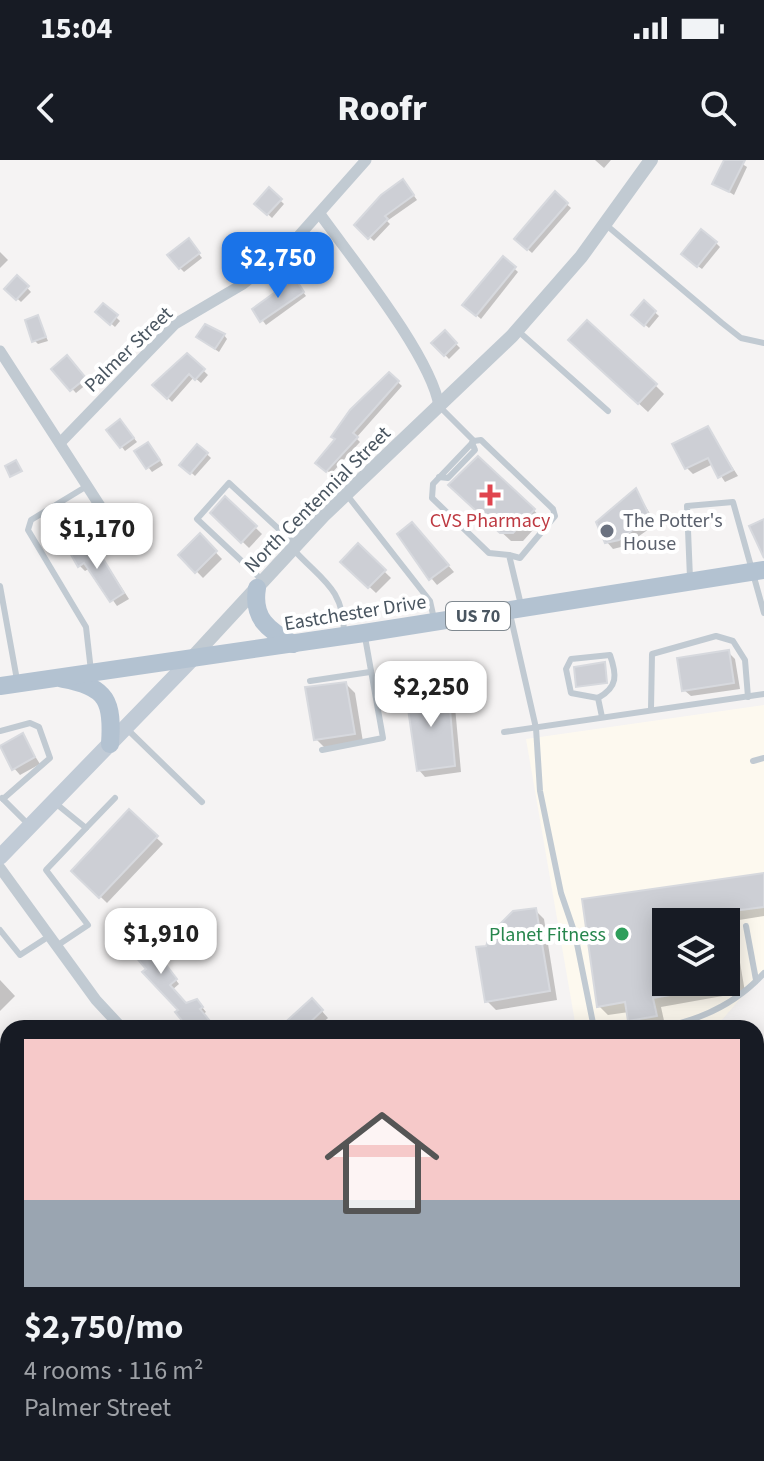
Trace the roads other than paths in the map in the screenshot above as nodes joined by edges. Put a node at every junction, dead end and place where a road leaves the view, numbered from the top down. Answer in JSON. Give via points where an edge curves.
{"nodes":[{"id":1,"x":366,"y":160,"type":"edge"},
{"id":2,"x":651,"y":160,"type":"edge"},
{"id":3,"x":320,"y":214,"type":"junction"},
{"id":4,"x":605,"y":224,"type":"junction"},
{"id":5,"x":517,"y":330,"type":"junction"},
{"id":6,"x":764,"y":343,"type":"edge"},
{"id":7,"x":0,"y":351,"type":"edge"},
{"id":8,"x":439,"y":406,"type":"junction"},
{"id":9,"x":608,"y":411,"type":"dead end"},
{"id":10,"x":473,"y":442,"type":"junction"},
{"id":11,"x":60,"y":443,"type":"junction"},
{"id":12,"x":87,"y":486,"type":"junction"},
{"id":13,"x":346,"y":494,"type":"junction"},
{"id":14,"x":122,"y":540,"type":"dead end"},
{"id":15,"x":294,"y":547,"type":"junction"},
{"id":16,"x":509,"y":555,"type":"junction"},
{"id":17,"x":759,"y":570,"type":"edge"},
{"id":18,"x":690,"y":581,"type":"junction"},
{"id":19,"x":260,"y":584,"type":"junction"},
{"id":20,"x":0,"y":586,"type":"edge"},
{"id":21,"x":515,"y":609,"type":"junction"},
{"id":22,"x":764,"y":613,"type":"edge"},
{"id":23,"x":435,"y":622,"type":"junction"},
{"id":24,"x":364,"y":633,"type":"junction"},
{"id":25,"x":344,"y":636,"type":"junction"},
{"id":26,"x":293,"y":644,"type":"junction"},
{"id":27,"x":191,"y":660,"type":"junction"},
{"id":28,"x":91,"y":671,"type":"junction"},
{"id":29,"x":370,"y":672,"type":"junction"},
{"id":30,"x":53,"y":677,"type":"junction"},
{"id":31,"x":310,"y":681,"type":"dead end"},
{"id":32,"x":9,"y":684,"type":"edge"},
{"id":33,"x":764,"y":694,"type":"edge"},
{"id":34,"x":748,"y":697,"type":"junction"},
{"id":35,"x":598,"y":698,"type":"junction"},
{"id":36,"x":651,"y":709,"type":"junction"},
{"id":37,"x":602,"y":717,"type":"junction"},
{"id":38,"x":126,"y":728,"type":"junction"},
{"id":39,"x":536,"y":728,"type":"junction"},
{"id":40,"x":0,"y":731,"type":"edge"},
{"id":41,"x":504,"y":732,"type":"dead end"},
{"id":42,"x":110,"y":744,"type":"junction"},
{"id":43,"x":322,"y":750,"type":"dead end"},
{"id":44,"x":764,"y":758,"type":"edge"},
{"id":45,"x":753,"y":761,"type":"dead end"},
{"id":46,"x":1,"y":797,"type":"edge"},
{"id":47,"x":115,"y":798,"type":"dead end"},
{"id":48,"x":54,"y":802,"type":"junction"},
{"id":49,"x":202,"y":802,"type":"dead end"},
{"id":50,"x":30,"y":826,"type":"junction"},
{"id":51,"x":86,"y":828,"type":"junction"},
{"id":52,"x":0,"y":857,"type":"edge"},
{"id":53,"x":0,"y":868,"type":"edge"},
{"id":54,"x":746,"y":926,"type":"dead end"},
{"id":55,"x":0,"y":930,"type":"edge"},
{"id":56,"x":54,"y":940,"type":"junction"},
{"id":57,"x":764,"y":973,"type":"edge"},
{"id":58,"x":756,"y":980,"type":"junction"},
{"id":59,"x":115,"y":1020,"type":"edge"},
{"id":60,"x":592,"y":1020,"type":"edge"},
{"id":61,"x":695,"y":1020,"type":"edge"}],
"edges":[{"from":1,"to":3,"type":"street","name":"Palmer Street"},
{"from":2,"to":4,"type":"street","name":"North Centennial Street"},
{"from":3,"to":8,"type":"street","via":[[436,385]]},
{"from":3,"to":11,"type":"street","name":"Palmer Street","via":[[268,267],[175,324]]},
{"from":4,"to":5,"type":"street","name":"North Centennial Street"},
{"from":4,"to":6,"type":"lane","via":[[741,338]]},
{"from":5,"to":8,"type":"street","name":"North Centennial Street"},
{"from":5,"to":9,"type":"lane"},
{"from":7,"to":11,"type":"street"},
{"from":8,"to":10,"type":"lane"},
{"from":8,"to":13,"type":"street","name":"North Centennial Street"},
{"from":10,"to":16,"type":"lane","via":[[433,484],[432,498],[489,553]]},
{"from":10,"to":16,"type":"lane","via":[[481,440],[553,509],[555,516],[520,558]]},
{"from":11,"to":12,"type":"street"},
{"from":12,"to":14,"type":"street"},
{"from":12,"to":28,"type":"lane","via":[[31,520],[28,530],[86,627]]},
{"from":13,"to":15,"type":"street","name":"North Centennial Street"},
{"from":13,"to":23,"type":"lane","via":[[430,601]]},
{"from":15,"to":19,"type":"street","name":"North Centennial Street"},
{"from":15,"to":19,"type":"lane","via":[[229,483],[197,519]]},
{"from":15,"to":25,"type":"lane","via":[[334,590],[344,609]]},
{"from":16,"to":21,"type":"lane"},
{"from":17,"to":18,"type":"main road","name":"Eastchester Drive","number":"US 70"},
{"from":17,"to":18,"type":"lane","via":[[733,502],[687,506]]},
{"from":17,"to":22,"type":"lane"},
{"from":18,"to":21,"type":"main road","name":"Eastchester Drive","number":"US 70"},
{"from":19,"to":26,"type":"main road","via":[[256,608],[264,625]]},
{"from":19,"to":27,"type":"street","name":"North Centennial Street"},
{"from":20,"to":32,"type":"lane"},
{"from":21,"to":23,"type":"main road","name":"Eastchester Drive","number":"US 70"},
{"from":21,"to":39,"type":"lane"},
{"from":23,"to":24,"type":"main road","name":"Eastchester Drive","number":"US 70"},
{"from":24,"to":25,"type":"main road","name":"Eastchester Drive","number":"US 70"},
{"from":24,"to":29,"type":"lane"},
{"from":25,"to":26,"type":"main road","name":"Eastchester Drive","number":"US 70"},
{"from":26,"to":27,"type":"main road","name":"Eastchester Drive","number":"US 70"},
{"from":27,"to":28,"type":"main road","name":"Eastchester Drive","number":"US 70"},
{"from":27,"to":38,"type":"main road","name":"North Centennial Street"},
{"from":28,"to":30,"type":"main road","name":"Eastchester Drive","number":"US 70"},
{"from":29,"to":31,"type":"lane"},
{"from":29,"to":43,"type":"lane","via":[[383,738]]},
{"from":30,"to":32,"type":"main road","name":"Eastchester Drive","number":"US 70"},
{"from":30,"to":42,"type":"main road","via":[[82,682],[104,695],[112,715]]},
{"from":33,"to":34,"type":"lane"},
{"from":34,"to":36,"type":"lane"},
{"from":34,"to":36,"type":"lane","via":[[745,660],[733,641],[716,636],[652,654]]},
{"from":35,"to":35,"type":"lane","via":[[614,684],[610,655],[571,659],[566,669],[571,693]]},
{"from":35,"to":37,"type":"lane"},
{"from":36,"to":37,"type":"lane"},
{"from":37,"to":39,"type":"lane"},
{"from":38,"to":42,"type":"main road","name":"North Centennial Street"},
{"from":38,"to":49,"type":"lane"},
{"from":39,"to":41,"type":"lane"},
{"from":39,"to":60,"type":"lane","via":[[540,791]]},
{"from":40,"to":46,"type":"lane","via":[[19,724],[39,727],[50,758]]},
{"from":42,"to":48,"type":"main road","name":"North Centennial Street"},
{"from":44,"to":45,"type":"lane"},
{"from":46,"to":50,"type":"lane"},
{"from":47,"to":51,"type":"lane"},
{"from":48,"to":50,"type":"main road","name":"North Centennial Street"},
{"from":48,"to":51,"type":"lane"},
{"from":50,"to":52,"type":"main road","name":"North Centennial Street"},
{"from":51,"to":56,"type":"lane","via":[[46,870],[88,925]]},
{"from":53,"to":56,"type":"street"},
{"from":54,"to":58,"type":"lane"},
{"from":55,"to":56,"type":"lane","via":[[20,955]]},
{"from":56,"to":59,"type":"street"},
{"from":57,"to":58,"type":"lane"},
{"from":58,"to":61,"type":"lane","via":[[731,1003]]}]}
